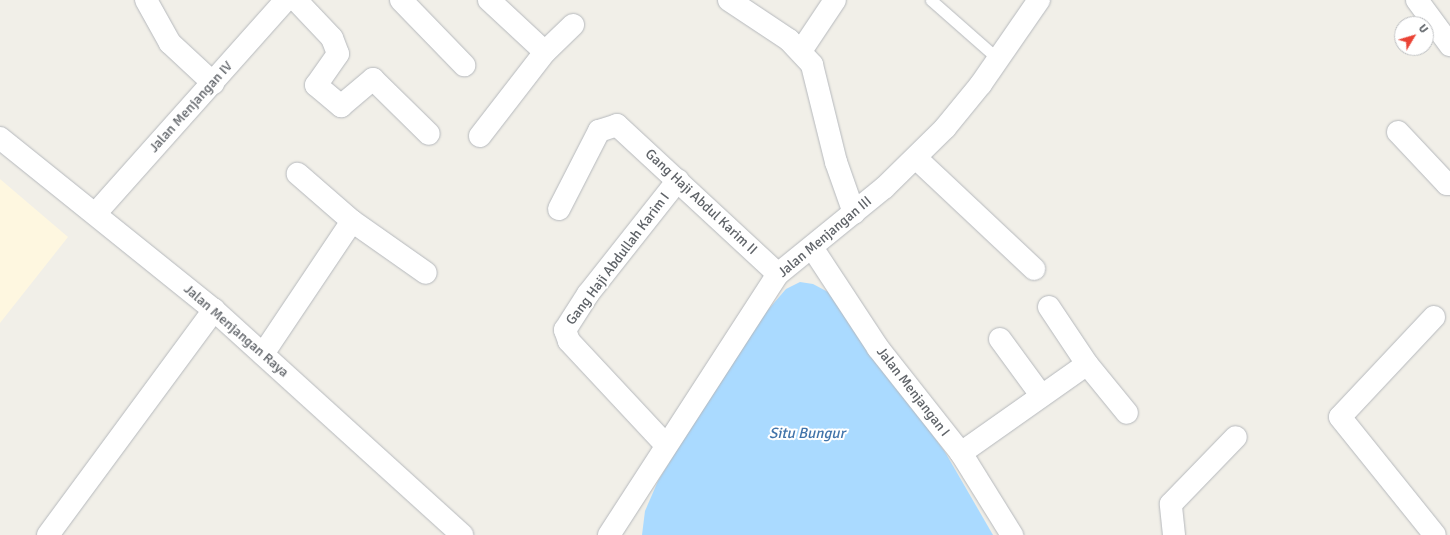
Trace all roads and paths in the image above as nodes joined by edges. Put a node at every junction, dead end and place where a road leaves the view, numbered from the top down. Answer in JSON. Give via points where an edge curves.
{"nodes":[{"id":1,"x":146,"y":0,"type":"edge"},
{"id":2,"x":286,"y":0,"type":"edge"},
{"id":3,"x":296,"y":0,"type":"edge"},
{"id":4,"x":401,"y":0,"type":"edge"},
{"id":5,"x":489,"y":0,"type":"edge"},
{"id":6,"x":835,"y":0,"type":"edge"},
{"id":7,"x":931,"y":0,"type":"edge"},
{"id":8,"x":1039,"y":0,"type":"edge"},
{"id":9,"x":1417,"y":0,"type":"edge"},
{"id":10,"x":737,"y":3,"type":"edge"},
{"id":11,"x":572,"y":25,"type":"dead end"},
{"id":12,"x":1450,"y":45,"type":"edge"},
{"id":13,"x":801,"y":51,"type":"junction"},
{"id":14,"x":545,"y":52,"type":"junction"},
{"id":15,"x":998,"y":59,"type":"junction"},
{"id":16,"x":464,"y":65,"type":"dead end"},
{"id":17,"x":213,"y":83,"type":"junction"},
{"id":18,"x":1398,"y":132,"type":"dead end"},
{"id":19,"x":429,"y":134,"type":"dead end"},
{"id":20,"x":480,"y":136,"type":"dead end"},
{"id":21,"x":0,"y":138,"type":"edge"},
{"id":22,"x":916,"y":158,"type":"junction"},
{"id":23,"x":298,"y":174,"type":"dead end"},
{"id":24,"x":678,"y":180,"type":"junction"},
{"id":25,"x":1450,"y":184,"type":"edge"},
{"id":26,"x":559,"y":209,"type":"dead end"},
{"id":27,"x":96,"y":213,"type":"junction"},
{"id":28,"x":854,"y":213,"type":"junction"},
{"id":29,"x":352,"y":221,"type":"junction"},
{"id":30,"x":812,"y":249,"type":"junction"},
{"id":31,"x":1034,"y":269,"type":"dead end"},
{"id":32,"x":426,"y":273,"type":"dead end"},
{"id":33,"x":778,"y":274,"type":"junction"},
{"id":34,"x":1049,"y":307,"type":"dead end"},
{"id":35,"x":214,"y":310,"type":"junction"},
{"id":36,"x":1434,"y":318,"type":"dead end"},
{"id":37,"x":1000,"y":339,"type":"dead end"},
{"id":38,"x":262,"y":354,"type":"junction"},
{"id":39,"x":1087,"y":364,"type":"junction"},
{"id":40,"x":1041,"y":395,"type":"junction"},
{"id":41,"x":1126,"y":413,"type":"dead end"},
{"id":42,"x":1236,"y":437,"type":"dead end"},
{"id":43,"x":665,"y":444,"type":"junction"},
{"id":44,"x":961,"y":453,"type":"junction"},
{"id":45,"x":459,"y":534,"type":"edge"},
{"id":46,"x":48,"y":535,"type":"edge"},
{"id":47,"x":609,"y":535,"type":"edge"},
{"id":48,"x":1012,"y":535,"type":"edge"},
{"id":49,"x":1174,"y":535,"type":"edge"},
{"id":50,"x":1435,"y":535,"type":"edge"}],
"edges":[{"from":1,"to":17,"type":"street","via":[[170,43]]},
{"from":2,"to":17,"type":"street","name":"Jalan Menjangan IV"},
{"from":3,"to":19,"type":"street","via":[[332,38],[338,54],[316,85],[341,106],[372,79]]},
{"from":4,"to":16,"type":"street"},
{"from":5,"to":14,"type":"street"},
{"from":6,"to":13,"type":"street"},
{"from":7,"to":15,"type":"lane"},
{"from":8,"to":15,"type":"street","name":"Jalan Menjangan III"},
{"from":9,"to":12,"type":"street"},
{"from":10,"to":13,"type":"street"},
{"from":11,"to":14,"type":"street"},
{"from":13,"to":28,"type":"street","via":[[812,65],[836,162]]},
{"from":14,"to":20,"type":"street"},
{"from":15,"to":22,"type":"street","name":"Jalan Menjangan III","via":[[981,84]]},
{"from":17,"to":27,"type":"street","name":"Jalan Menjangan IV"},
{"from":18,"to":25,"type":"street"},
{"from":21,"to":27,"type":"street","name":"Jalan Menjangan Raya"},
{"from":22,"to":28,"type":"street","name":"Jalan Menjangan III"},
{"from":22,"to":31,"type":"street"},
{"from":23,"to":29,"type":"street"},
{"from":24,"to":26,"type":"street","name":"Gang Haji Abdul Karim II","via":[[617,125],[599,131]]},
{"from":24,"to":33,"type":"street","name":"Gang Haji Abdul Karim II"},
{"from":24,"to":43,"type":"street","name":"Gang Haji Abdullah Karim I","via":[[568,322],[566,330],[569,341]]},
{"from":27,"to":35,"type":"street","name":"Jalan Menjangan Raya"},
{"from":28,"to":30,"type":"street","name":"Jalan Menjangan III"},
{"from":29,"to":32,"type":"street"},
{"from":29,"to":38,"type":"street"},
{"from":30,"to":33,"type":"street","name":"Jalan Menjangan III"},
{"from":30,"to":44,"type":"street","name":"Jalan Menjangan I","via":[[878,348]]},
{"from":33,"to":43,"type":"street","name":"Jalan Menjangan III"},
{"from":34,"to":39,"type":"street"},
{"from":35,"to":38,"type":"street","name":"Jalan Menjangan Raya"},
{"from":35,"to":46,"type":"street"},
{"from":36,"to":50,"type":"street","via":[[1340,418]]},
{"from":37,"to":40,"type":"street"},
{"from":38,"to":45,"type":"street","name":"Jalan Menjangan Raya"},
{"from":39,"to":40,"type":"street"},
{"from":39,"to":41,"type":"street"},
{"from":40,"to":44,"type":"street"},
{"from":42,"to":49,"type":"street","via":[[1171,504]]},
{"from":43,"to":47,"type":"street","name":"Jalan Menjangan III"},
{"from":44,"to":48,"type":"street","name":"Jalan Menjangan I"}]}
